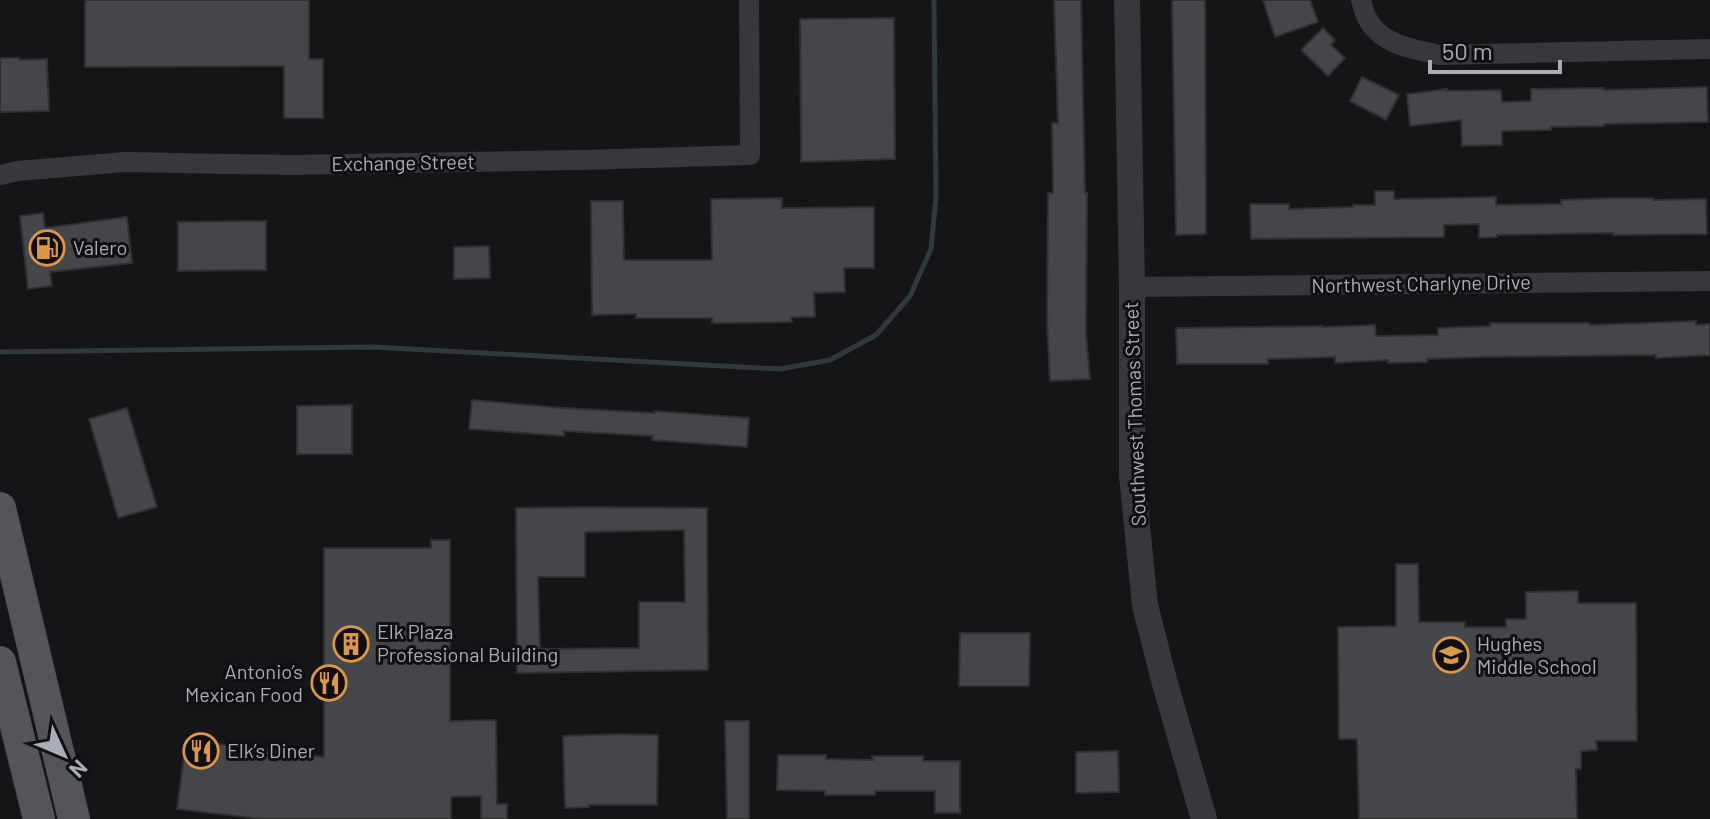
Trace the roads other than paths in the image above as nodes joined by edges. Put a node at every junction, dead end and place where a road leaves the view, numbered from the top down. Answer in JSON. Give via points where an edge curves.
{"nodes":[{"id":1,"x":749,"y":0,"type":"edge"},
{"id":2,"x":1127,"y":0,"type":"edge"},
{"id":3,"x":1361,"y":0,"type":"edge"},
{"id":4,"x":1710,"y":49,"type":"edge"},
{"id":5,"x":0,"y":175,"type":"edge"},
{"id":6,"x":1710,"y":281,"type":"edge"},
{"id":7,"x":1132,"y":287,"type":"junction"},
{"id":8,"x":0,"y":508,"type":"edge"},
{"id":9,"x":4,"y":539,"type":"edge"},
{"id":10,"x":0,"y":585,"type":"edge"},
{"id":11,"x":0,"y":662,"type":"edge"},
{"id":12,"x":42,"y":685,"type":"junction"},
{"id":13,"x":39,"y":819,"type":"edge"},
{"id":14,"x":74,"y":819,"type":"edge"},
{"id":15,"x":1204,"y":819,"type":"edge"}],
"edges":[{"from":1,"to":5,"type":"street","name":"Exchange Street","via":[[750,155],[290,165],[125,162]]},
{"from":2,"to":7,"type":"street","name":"Southwest Thomas Street"},
{"from":3,"to":4,"type":"street","via":[[1367,19],[1383,38],[1439,55]]},
{"from":6,"to":7,"type":"street","name":"Northwest Charlyne Drive"},
{"from":7,"to":15,"type":"street","name":"Southwest Thomas Street","via":[[1132,476],[1145,605]]},
{"from":8,"to":9,"type":"main road"},
{"from":9,"to":12,"type":"main road"},
{"from":10,"to":12,"type":"main road","via":[[22,662]]},
{"from":11,"to":13,"type":"main road"},
{"from":12,"to":14,"type":"main road"}]}
